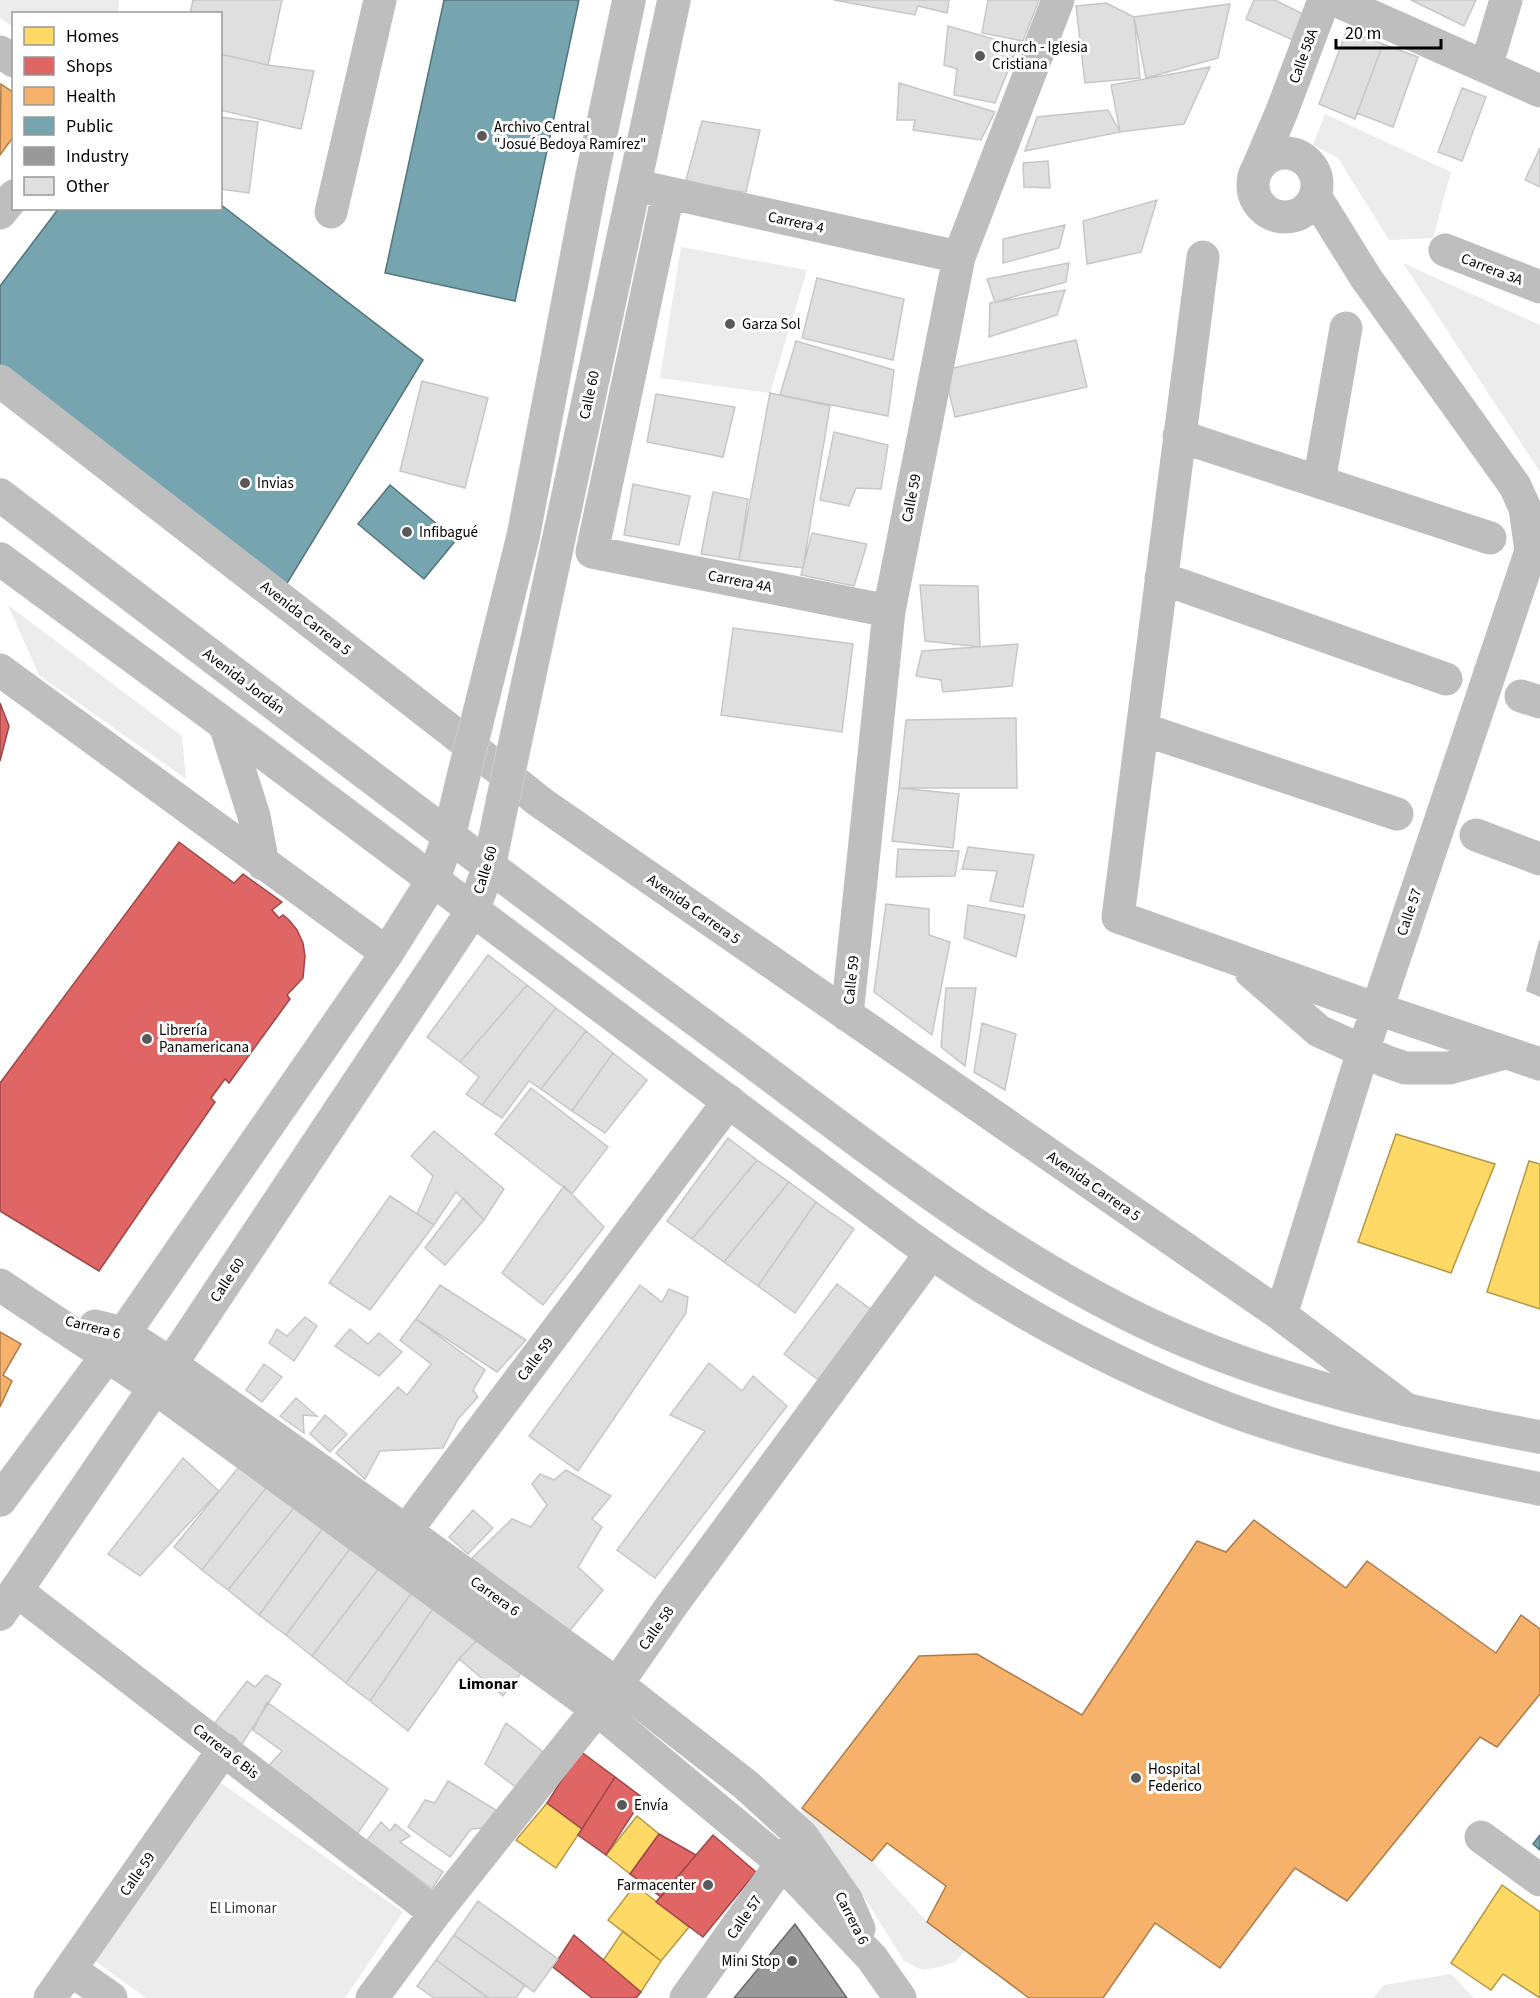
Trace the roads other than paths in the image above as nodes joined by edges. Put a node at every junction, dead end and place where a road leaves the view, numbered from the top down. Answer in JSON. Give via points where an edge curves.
{"nodes":[{"id":1,"x":380,"y":0,"type":"edge"},
{"id":2,"x":629,"y":0,"type":"edge"},
{"id":3,"x":674,"y":0,"type":"edge"},
{"id":4,"x":1058,"y":0,"type":"edge"},
{"id":5,"x":1324,"y":0,"type":"edge"},
{"id":6,"x":1335,"y":0,"type":"edge"},
{"id":7,"x":1506,"y":0,"type":"edge"},
{"id":8,"x":1486,"y":67,"type":"junction"},
{"id":9,"x":1540,"y":91,"type":"edge"},
{"id":10,"x":1282,"y":111,"type":"junction"},
{"id":11,"x":1294,"y":154,"type":"junction"},
{"id":12,"x":1257,"y":170,"type":"junction"},
{"id":13,"x":634,"y":185,"type":"junction"},
{"id":14,"x":668,"y":195,"type":"junction"},
{"id":15,"x":1315,"y":196,"type":"junction"},
{"id":16,"x":12,"y":198,"type":"edge"},
{"id":17,"x":331,"y":212,"type":"dead end"},
{"id":18,"x":0,"y":213,"type":"edge"},
{"id":19,"x":1288,"y":217,"type":"junction"},
{"id":20,"x":1445,"y":250,"type":"dead end"},
{"id":21,"x":959,"y":257,"type":"junction"},
{"id":22,"x":1203,"y":257,"type":"dead end"},
{"id":23,"x":1366,"y":278,"type":"junction"},
{"id":24,"x":1540,"y":287,"type":"edge"},
{"id":25,"x":1346,"y":328,"type":"dead end"},
{"id":26,"x":0,"y":381,"type":"edge"},
{"id":27,"x":1179,"y":436,"type":"junction"},
{"id":28,"x":1319,"y":482,"type":"junction"},
{"id":29,"x":0,"y":495,"type":"edge"},
{"id":30,"x":1490,"y":538,"type":"dead end"},
{"id":31,"x":0,"y":559,"type":"edge"},
{"id":32,"x":1161,"y":578,"type":"junction"},
{"id":33,"x":889,"y":611,"type":"junction"},
{"id":34,"x":0,"y":670,"type":"edge"},
{"id":35,"x":1446,"y":679,"type":"dead end"},
{"id":36,"x":225,"y":725,"type":"junction"},
{"id":37,"x":1142,"y":729,"type":"junction"},
{"id":38,"x":1397,"y":814,"type":"dead end"},
{"id":39,"x":1476,"y":835,"type":"dead end"},
{"id":40,"x":449,"y":836,"type":"junction"},
{"id":41,"x":1540,"y":859,"type":"edge"},
{"id":42,"x":263,"y":864,"type":"junction"},
{"id":43,"x":489,"y":867,"type":"junction"},
{"id":44,"x":433,"y":880,"type":"junction"},
{"id":45,"x":473,"y":910,"type":"junction"},
{"id":46,"x":387,"y":953,"type":"junction"},
{"id":47,"x":1236,"y":959,"type":"junction"},
{"id":48,"x":1377,"y":1009,"type":"junction"},
{"id":49,"x":847,"y":1016,"type":"junction"},
{"id":50,"x":1363,"y":1051,"type":"junction"},
{"id":51,"x":1505,"y":1053,"type":"junction"},
{"id":52,"x":1540,"y":1064,"type":"edge"},
{"id":53,"x":729,"y":1101,"type":"junction"},
{"id":54,"x":931,"y":1253,"type":"junction"},
{"id":55,"x":0,"y":1284,"type":"edge"},
{"id":56,"x":1281,"y":1315,"type":"junction"},
{"id":57,"x":115,"y":1344,"type":"junction"},
{"id":58,"x":163,"y":1376,"type":"junction"},
{"id":59,"x":1408,"y":1412,"type":"junction"},
{"id":60,"x":1540,"y":1437,"type":"edge"},
{"id":61,"x":1540,"y":1489,"type":"edge"},
{"id":62,"x":0,"y":1500,"type":"edge"},
{"id":63,"x":406,"y":1531,"type":"junction"},
{"id":64,"x":8,"y":1602,"type":"edge"},
{"id":65,"x":607,"y":1697,"type":"junction"},
{"id":66,"x":224,"y":1749,"type":"junction"},
{"id":67,"x":802,"y":1836,"type":"junction"},
{"id":68,"x":1481,"y":1837,"type":"dead end"},
{"id":69,"x":782,"y":1863,"type":"junction"},
{"id":70,"x":1540,"y":1880,"type":"edge"},
{"id":71,"x":435,"y":1913,"type":"junction"},
{"id":72,"x":872,"y":1958,"type":"junction"},
{"id":73,"x":70,"y":1969,"type":"junction"},
{"id":74,"x":50,"y":1998,"type":"edge"},
{"id":75,"x":111,"y":1998,"type":"edge"},
{"id":76,"x":372,"y":1998,"type":"edge"},
{"id":77,"x":687,"y":1998,"type":"edge"},
{"id":78,"x":900,"y":1998,"type":"edge"}],
"edges":[{"from":1,"to":17,"type":"street"},
{"from":2,"to":40,"type":"street","bridge":true,"via":[[523,537]]},
{"from":3,"to":13,"type":"street","name":"Calle 60"},
{"from":4,"to":21,"type":"street","name":"Calle 59"},
{"from":5,"to":10,"type":"street","name":"Calle 58A"},
{"from":6,"to":8,"type":"street"},
{"from":7,"to":8,"type":"street"},
{"from":8,"to":9,"type":"street"},
{"from":10,"to":11,"type":"street"},
{"from":10,"to":12,"type":"street","name":"Calle 58A"},
{"from":11,"to":12,"type":"street","via":[[1273,156]]},
{"from":11,"to":15,"type":"street","via":[[1314,171]]},
{"from":12,"to":19,"type":"street","via":[[1254,192],[1259,203],[1266,211]]},
{"from":13,"to":14,"type":"street","name":"Carrera 4"},
{"from":13,"to":43,"type":"street","name":"Calle 60","bridge":true},
{"from":14,"to":21,"type":"street","name":"Carrera 4"},
{"from":14,"to":33,"type":"street","name":"Carrera 4A","via":[[592,552]]},
{"from":15,"to":19,"type":"street","via":[[1309,207]]},
{"from":15,"to":23,"type":"street"},
{"from":16,"to":18,"type":"street"},
{"from":19,"to":23,"type":"street"},
{"from":20,"to":24,"type":"street","name":"Carrera 3A"},
{"from":21,"to":33,"type":"street","name":"Calle 59"},
{"from":22,"to":27,"type":"street"},
{"from":23,"to":48,"type":"street","name":"Calle 57","via":[[1515,486],[1525,508],[1531,551]]},
{"from":25,"to":28,"type":"street"},
{"from":26,"to":49,"type":"street","name":"Avenida Carrera 5","via":[[540,802]]},
{"from":27,"to":28,"type":"street"},
{"from":27,"to":32,"type":"street"},
{"from":28,"to":30,"type":"street"},
{"from":29,"to":40,"type":"street","name":"Avenida Jordán"},
{"from":31,"to":36,"type":"street"},
{"from":32,"to":35,"type":"street"},
{"from":32,"to":37,"type":"street"},
{"from":33,"to":49,"type":"street","name":"Calle 59"},
{"from":34,"to":42,"type":"street"},
{"from":36,"to":42,"type":"street","via":[[254,816]]},
{"from":36,"to":44,"type":"street"},
{"from":37,"to":38,"type":"street"},
{"from":37,"to":47,"type":"street","via":[[1118,917]]},
{"from":39,"to":41,"type":"street"},
{"from":40,"to":43,"type":"street","name":"Avenida Jordán"},
{"from":40,"to":44,"type":"street"},
{"from":42,"to":46,"type":"street"},
{"from":43,"to":45,"type":"street","name":"Calle 60"},
{"from":43,"to":59,"type":"street","name":"Avenida Carrera 5","via":[[932,1193],[1024,1256],[1092,1296],[1240,1362]]},
{"from":44,"to":45,"type":"street"},
{"from":44,"to":46,"type":"street"},
{"from":45,"to":53,"type":"street"},
{"from":45,"to":58,"type":"street","name":"Calle 60"},
{"from":46,"to":57,"type":"street"},
{"from":47,"to":48,"type":"street"},
{"from":47,"to":50,"type":"street","via":[[1319,1031]]},
{"from":48,"to":50,"type":"street","name":"Calle 57"},
{"from":48,"to":51,"type":"street"},
{"from":49,"to":56,"type":"street","name":"Avenida Carrera 5"},
{"from":50,"to":51,"type":"street","via":[[1405,1068],[1449,1068]]},
{"from":50,"to":56,"type":"street","name":"Calle 57"},
{"from":51,"to":52,"type":"street"},
{"from":53,"to":54,"type":"street"},
{"from":53,"to":63,"type":"street","name":"Calle 59"},
{"from":54,"to":61,"type":"street","via":[[1077,1341],[1229,1409],[1313,1436]]},
{"from":54,"to":65,"type":"street","name":"Calle 58"},
{"from":55,"to":57,"type":"street","name":"Carrera 6","via":[[50,1317]]},
{"from":56,"to":59,"type":"street","name":"Avenida Carrera 5"},
{"from":57,"to":58,"type":"street","name":"Carrera 6"},
{"from":57,"to":62,"type":"street"},
{"from":58,"to":63,"type":"street","name":"Carrera 6"},
{"from":58,"to":64,"type":"street","name":"Calle 60"},
{"from":58,"to":65,"type":"street","name":"Carrera 6"},
{"from":59,"to":60,"type":"street","name":"Avenida Carrera 5"},
{"from":63,"to":65,"type":"street","name":"Carrera 6"},
{"from":64,"to":66,"type":"street","name":"Carrera 6 Bis"},
{"from":65,"to":67,"type":"street","name":"Carrera 6","via":[[746,1785]]},
{"from":65,"to":69,"type":"street","name":"Carrera 6"},
{"from":65,"to":71,"type":"street","name":"Calle 58"},
{"from":66,"to":71,"type":"street","name":"Carrera 6 Bis"},
{"from":66,"to":73,"type":"street","name":"Calle 59"},
{"from":67,"to":69,"type":"street","name":"Calle 57"},
{"from":67,"to":72,"type":"street","name":"Carrera 6","via":[[847,1901]]},
{"from":68,"to":70,"type":"street"},
{"from":69,"to":72,"type":"street","name":"Carrera 6"},
{"from":69,"to":77,"type":"street","name":"Calle 57"},
{"from":71,"to":76,"type":"street","name":"Calle 58"},
{"from":72,"to":78,"type":"street","name":"Carrera 6"},
{"from":73,"to":74,"type":"street","name":"Calle 59"},
{"from":73,"to":75,"type":"street"}]}
